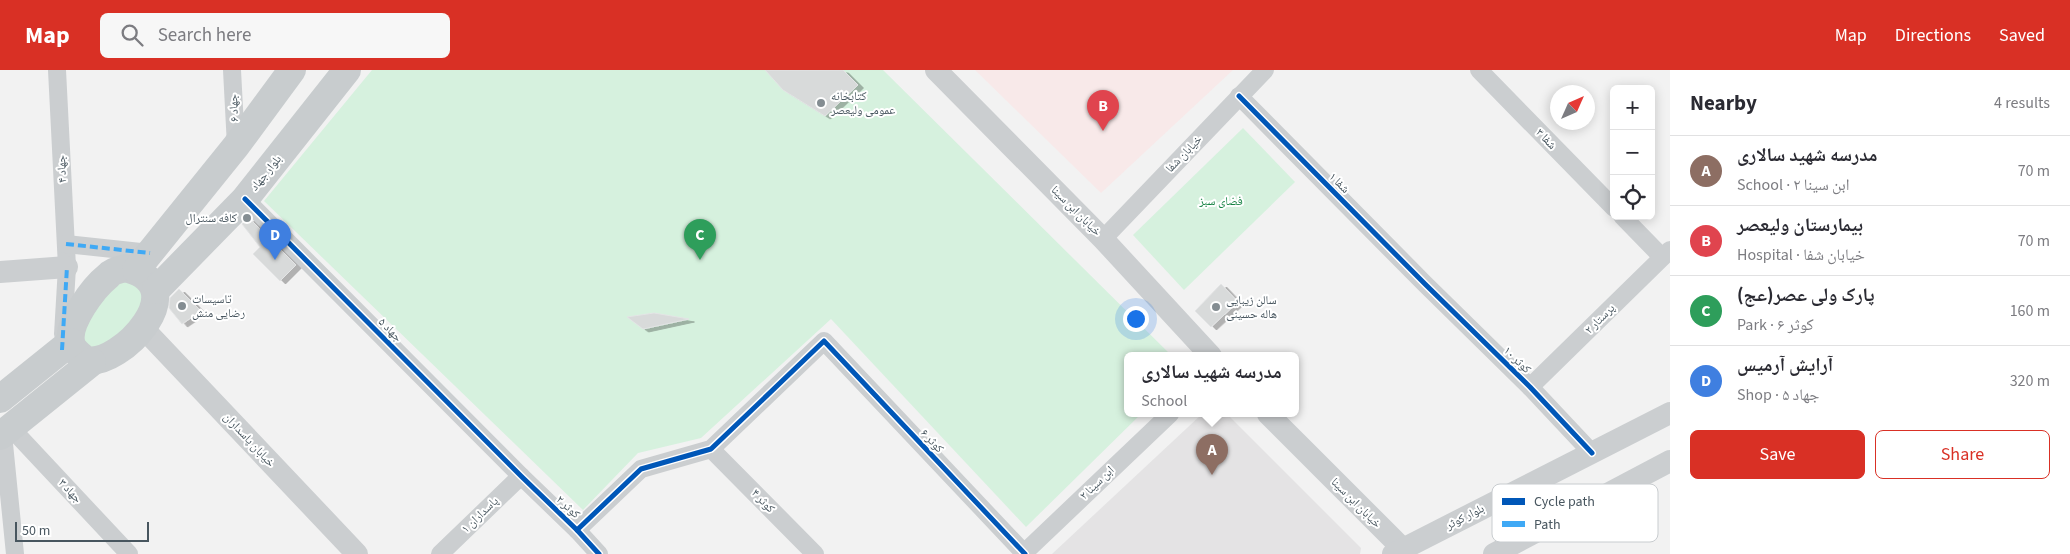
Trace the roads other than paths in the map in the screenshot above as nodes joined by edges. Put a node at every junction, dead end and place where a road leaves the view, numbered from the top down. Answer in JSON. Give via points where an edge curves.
{"nodes":[{"id":1,"x":57,"y":70,"type":"edge"},
{"id":2,"x":232,"y":70,"type":"edge"},
{"id":3,"x":292,"y":70,"type":"edge"},
{"id":4,"x":347,"y":70,"type":"edge"},
{"id":5,"x":936,"y":70,"type":"edge"},
{"id":6,"x":1265,"y":70,"type":"edge"},
{"id":7,"x":1479,"y":70,"type":"edge"},
{"id":8,"x":1239,"y":96,"type":"junction"},
{"id":9,"x":236,"y":146,"type":"junction"},
{"id":10,"x":244,"y":199,"type":"junction"},
{"id":11,"x":1610,"y":204,"type":"edge"},
{"id":12,"x":1627,"y":220,"type":"edge"},
{"id":13,"x":1103,"y":239,"type":"junction"},
{"id":14,"x":66,"y":244,"type":"junction"},
{"id":15,"x":1666,"y":254,"type":"edge"},
{"id":16,"x":143,"y":261,"type":"junction"},
{"id":17,"x":67,"y":267,"type":"junction"},
{"id":18,"x":0,"y":272,"type":"edge"},
{"id":19,"x":1425,"y":284,"type":"joint"},
{"id":20,"x":156,"y":290,"type":"junction"},
{"id":21,"x":142,"y":327,"type":"junction"},
{"id":22,"x":67,"y":346,"type":"junction"},
{"id":23,"x":1207,"y":352,"type":"edge"},
{"id":24,"x":92,"y":362,"type":"junction"},
{"id":25,"x":1530,"y":388,"type":"junction"},
{"id":26,"x":0,"y":399,"type":"edge"},
{"id":27,"x":1670,"y":413,"type":"edge"},
{"id":28,"x":1167,"y":417,"type":"edge"},
{"id":29,"x":1271,"y":417,"type":"edge"},
{"id":30,"x":5,"y":432,"type":"edge"},
{"id":31,"x":711,"y":448,"type":"junction"},
{"id":32,"x":1592,"y":453,"type":"junction"},
{"id":33,"x":1670,"y":461,"type":"edge"},
{"id":34,"x":521,"y":476,"type":"junction"},
{"id":35,"x":1531,"y":484,"type":"edge"},
{"id":36,"x":1626,"y":484,"type":"edge"},
{"id":37,"x":1492,"y":504,"type":"edge"},
{"id":38,"x":577,"y":530,"type":"junction"},
{"id":39,"x":1517,"y":542,"type":"edge"},
{"id":40,"x":1398,"y":552,"type":"edge"},
{"id":41,"x":1025,"y":553,"type":"edge"},
{"id":42,"x":15,"y":554,"type":"edge"},
{"id":43,"x":129,"y":554,"type":"edge"},
{"id":44,"x":356,"y":554,"type":"edge"},
{"id":45,"x":440,"y":554,"type":"edge"},
{"id":46,"x":599,"y":554,"type":"edge"},
{"id":47,"x":814,"y":554,"type":"edge"},
{"id":48,"x":1494,"y":554,"type":"edge"}],
"edges":[{"from":1,"to":14,"type":"street","name":"جهاد ۴"},
{"from":2,"to":9,"type":"street","name":"جهاد ۶"},
{"from":3,"to":9,"type":"main road"},
{"from":4,"to":10,"type":"main road","name":"بلوار جهاد"},
{"from":5,"to":13,"type":"street","name":"خیابان ابن سینا"},
{"from":6,"to":8,"type":"street","name":"خیابان شفا"},
{"from":7,"to":11,"type":"street","name":"شفا ۳"},
{"from":8,"to":13,"type":"street","name":"خیابان شفا"},
{"from":8,"to":19,"type":"street","name":"شفا ۱"},
{"from":9,"to":16,"type":"main road"},
{"from":10,"to":20,"type":"main road","name":"بلوار جهاد"},
{"from":10,"to":34,"type":"street","name":"جهاد ۵"},
{"from":12,"to":15,"type":"street"},
{"from":13,"to":23,"type":"street","name":"خیابان ابن سینا"},
{"from":14,"to":16,"type":"street"},
{"from":14,"to":17,"type":"street","name":"جهاد ۴"},
{"from":15,"to":25,"type":"street","name":"پرستار ۲"},
{"from":16,"to":20,"type":"main road"},
{"from":16,"to":22,"type":"main road","via":[[108,275],[80,311]]},
{"from":17,"to":18,"type":"street"},
{"from":17,"to":22,"type":"street","name":"جهاد ۴"},
{"from":19,"to":25,"type":"street","name":"کوثر ۱۰"},
{"from":20,"to":21,"type":"main road","via":[[156,302]]},
{"from":21,"to":24,"type":"main road","via":[[115,354]]},
{"from":21,"to":44,"type":"street","name":"خیابان پاسداران"},
{"from":22,"to":24,"type":"main road"},
{"from":22,"to":26,"type":"main road"},
{"from":24,"to":30,"type":"main road"},
{"from":25,"to":32,"type":"street","name":"کوثر ۱۰"},
{"from":27,"to":32,"type":"street","name":"بلوار کوثر"},
{"from":28,"to":41,"type":"street","name":"ابن سینا ۲"},
{"from":29,"to":40,"type":"street","name":"خیابان ابن سینا"},
{"from":30,"to":42,"type":"street"},
{"from":30,"to":43,"type":"street","name":"جهاد ۳"},
{"from":31,"to":38,"type":"street","via":[[641,469]]},
{"from":31,"to":41,"type":"street","name":"کوثر ۶","via":[[824,341]]},
{"from":31,"to":47,"type":"street","name":"کوثر ۴"},
{"from":32,"to":35,"type":"street","name":"بلوار کوثر"},
{"from":33,"to":36,"type":"street"},
{"from":34,"to":38,"type":"street","name":"کوثر ۲"},
{"from":34,"to":45,"type":"street","name":"پاسداران ۱"},
{"from":37,"to":40,"type":"street","name":"بلوار کوثر"},
{"from":38,"to":46,"type":"street","name":"کوثر ۲"},
{"from":39,"to":48,"type":"street"}]}
